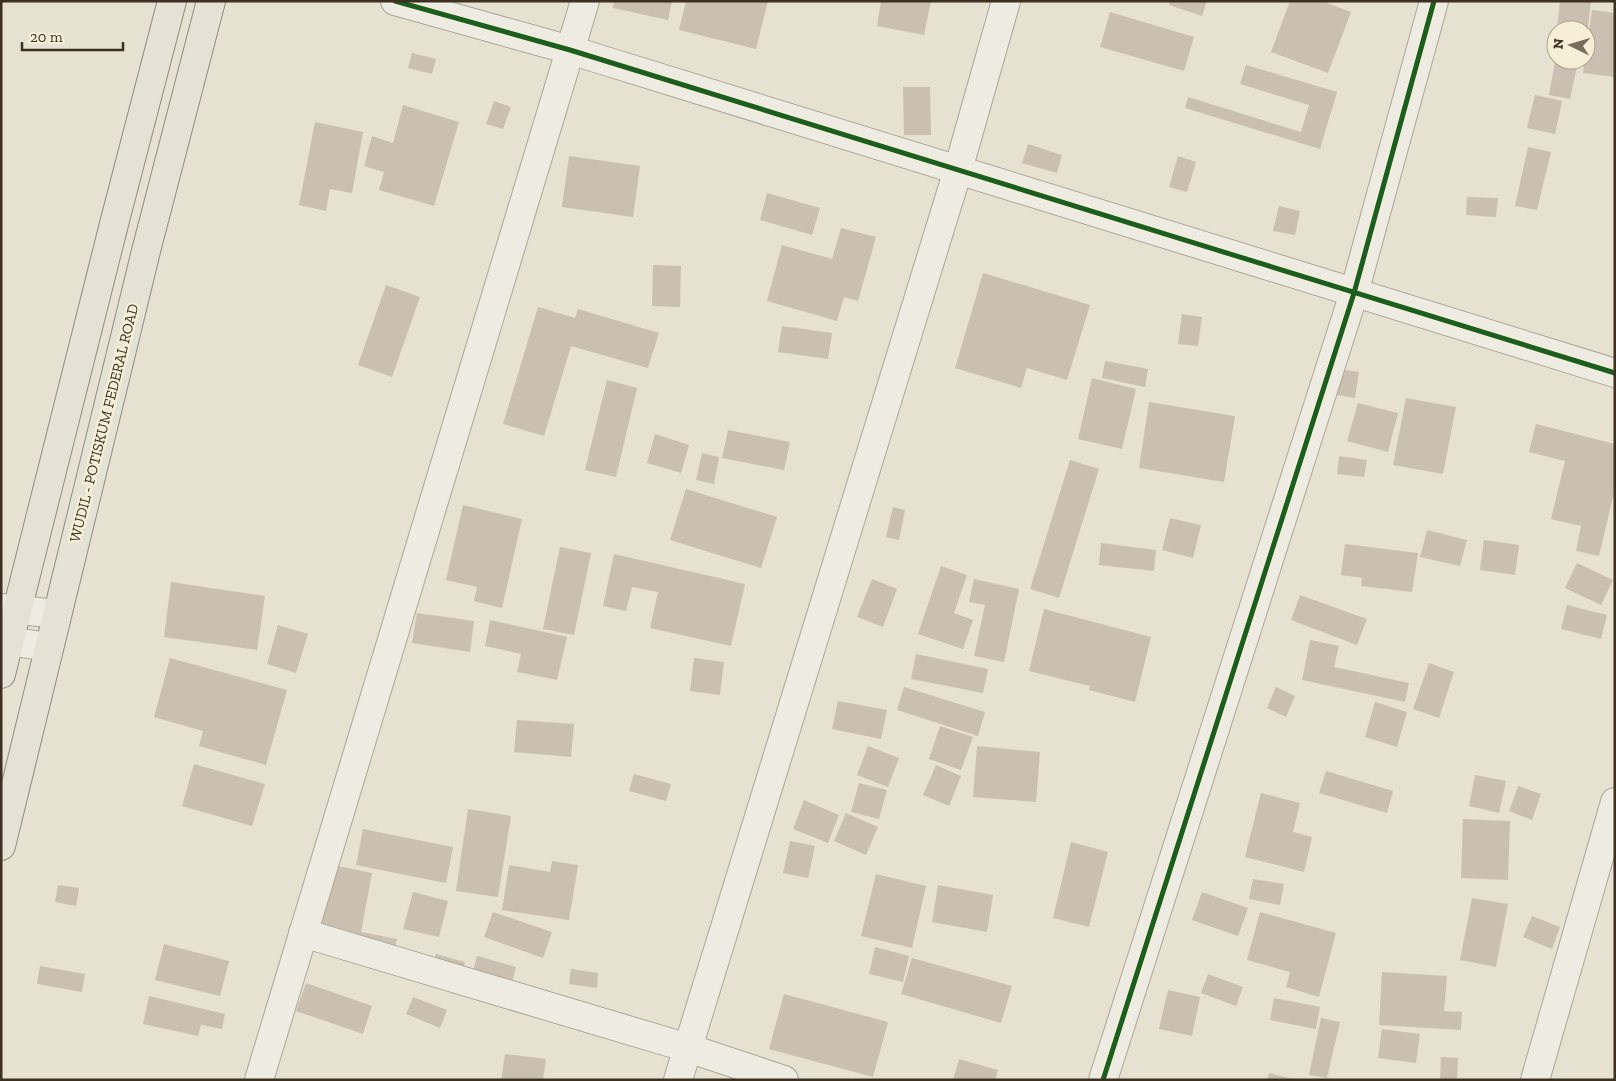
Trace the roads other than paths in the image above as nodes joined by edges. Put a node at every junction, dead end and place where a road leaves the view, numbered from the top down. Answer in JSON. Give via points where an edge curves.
{"nodes":[{"id":1,"x":172,"y":1,"type":"edge"},
{"id":2,"x":210,"y":1,"type":"edge"},
{"id":3,"x":395,"y":1,"type":"edge"},
{"id":4,"x":585,"y":1,"type":"edge"},
{"id":5,"x":1006,"y":1,"type":"edge"},
{"id":6,"x":1434,"y":1,"type":"edge"},
{"id":7,"x":570,"y":50,"type":"junction"},
{"id":8,"x":958,"y":170,"type":"junction"},
{"id":9,"x":1354,"y":293,"type":"junction"},
{"id":10,"x":1615,"y":373,"type":"edge"},
{"id":11,"x":9,"y":608,"type":"edge"},
{"id":12,"x":56,"y":614,"type":"junction"},
{"id":13,"x":5,"y":640,"type":"edge"},
{"id":14,"x":49,"y":646,"type":"junction"},
{"id":15,"x":1,"y":674,"type":"edge"},
{"id":16,"x":1615,"y":802,"type":"edge"},
{"id":17,"x":1,"y":846,"type":"edge"},
{"id":18,"x":303,"y":933,"type":"junction"},
{"id":19,"x":688,"y":1048,"type":"junction"},
{"id":20,"x":259,"y":1080,"type":"edge"},
{"id":21,"x":678,"y":1080,"type":"edge"},
{"id":22,"x":784,"y":1080,"type":"edge"},
{"id":23,"x":1103,"y":1080,"type":"edge"},
{"id":24,"x":1535,"y":1080,"type":"edge"}],
"edges":[{"from":1,"to":11,"type":"main road"},
{"from":2,"to":12,"type":"main road","name":"WUDIL - POTISKUM FEDERAL ROAD"},
{"from":3,"to":7,"type":"street"},
{"from":4,"to":7,"type":"street"},
{"from":5,"to":8,"type":"street"},
{"from":6,"to":9,"type":"street"},
{"from":7,"to":8,"type":"street"},
{"from":7,"to":18,"type":"street"},
{"from":8,"to":9,"type":"street"},
{"from":8,"to":19,"type":"street"},
{"from":9,"to":10,"type":"street"},
{"from":9,"to":23,"type":"street"},
{"from":11,"to":12,"type":"street"},
{"from":11,"to":13,"type":"main road"},
{"from":12,"to":14,"type":"main road","name":"WUDIL - POTISKUM FEDERAL ROAD"},
{"from":13,"to":14,"type":"street"},
{"from":13,"to":15,"type":"main road"},
{"from":14,"to":17,"type":"main road","name":"WUDIL - POTISKUM FEDERAL ROAD"},
{"from":16,"to":24,"type":"street"},
{"from":18,"to":19,"type":"street"},
{"from":18,"to":20,"type":"street"},
{"from":19,"to":21,"type":"street"},
{"from":19,"to":22,"type":"street"}]}
